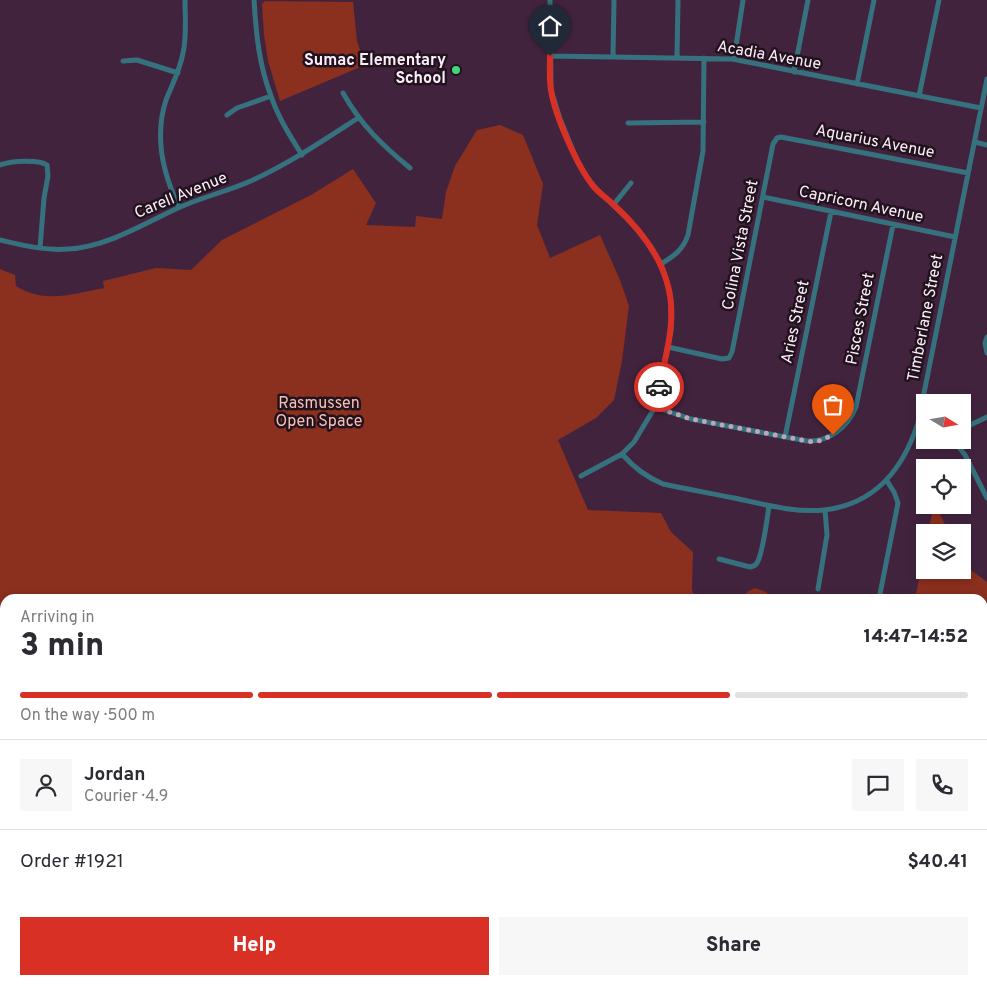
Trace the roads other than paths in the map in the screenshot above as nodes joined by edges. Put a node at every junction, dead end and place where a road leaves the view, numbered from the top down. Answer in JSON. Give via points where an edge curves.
{"nodes":[{"id":1,"x":185,"y":0,"type":"edge"},
{"id":2,"x":254,"y":0,"type":"edge"},
{"id":3,"x":550,"y":0,"type":"edge"},
{"id":4,"x":614,"y":0,"type":"edge"},
{"id":5,"x":678,"y":0,"type":"edge"},
{"id":6,"x":743,"y":0,"type":"edge"},
{"id":7,"x":808,"y":0,"type":"edge"},
{"id":8,"x":874,"y":0,"type":"edge"},
{"id":9,"x":939,"y":0,"type":"edge"},
{"id":10,"x":550,"y":56,"type":"junction"},
{"id":11,"x":613,"y":57,"type":"junction"},
{"id":12,"x":677,"y":58,"type":"junction"},
{"id":13,"x":704,"y":58,"type":"junction"},
{"id":14,"x":734,"y":59,"type":"junction"},
{"id":15,"x":123,"y":61,"type":"dead end"},
{"id":16,"x":794,"y":72,"type":"junction"},
{"id":17,"x":178,"y":73,"type":"junction"},
{"id":18,"x":987,"y":78,"type":"edge"},
{"id":19,"x":857,"y":84,"type":"junction"},
{"id":20,"x":343,"y":93,"type":"dead end"},
{"id":21,"x":271,"y":96,"type":"junction"},
{"id":22,"x":920,"y":96,"type":"junction"},
{"id":23,"x":981,"y":108,"type":"junction"},
{"id":24,"x":228,"y":115,"type":"dead end"},
{"id":25,"x":358,"y":118,"type":"junction"},
{"id":26,"x":704,"y":122,"type":"junction"},
{"id":27,"x":628,"y":123,"type":"dead end"},
{"id":28,"x":777,"y":138,"type":"joint"},
{"id":29,"x":975,"y":142,"type":"junction"},
{"id":30,"x":987,"y":145,"type":"edge"},
{"id":31,"x":302,"y":155,"type":"junction"},
{"id":32,"x":0,"y":165,"type":"edge"},
{"id":33,"x":410,"y":168,"type":"dead end"},
{"id":34,"x":968,"y":173,"type":"junction"},
{"id":35,"x":631,"y":183,"type":"dead end"},
{"id":36,"x":763,"y":197,"type":"junction"},
{"id":37,"x":614,"y":204,"type":"junction"},
{"id":38,"x":179,"y":207,"type":"junction"},
{"id":39,"x":831,"y":212,"type":"junction"},
{"id":40,"x":893,"y":225,"type":"junction"},
{"id":41,"x":955,"y":237,"type":"junction"},
{"id":42,"x":0,"y":240,"type":"edge"},
{"id":43,"x":40,"y":248,"type":"junction"},
{"id":44,"x":661,"y":264,"type":"junction"},
{"id":45,"x":987,"y":337,"type":"edge"},
{"id":46,"x":668,"y":347,"type":"junction"},
{"id":47,"x":987,"y":353,"type":"edge"},
{"id":48,"x":655,"y":407,"type":"junction"},
{"id":49,"x":987,"y":417,"type":"edge"},
{"id":50,"x":971,"y":425,"type":"edge"},
{"id":51,"x":785,"y":437,"type":"junction"},
{"id":52,"x":960,"y":449,"type":"edge"},
{"id":53,"x":622,"y":454,"type":"junction"},
{"id":54,"x":581,"y":476,"type":"dead end"},
{"id":55,"x":886,"y":481,"type":"junction"},
{"id":56,"x":987,"y":498,"type":"edge"},
{"id":57,"x":769,"y":506,"type":"junction"},
{"id":58,"x":825,"y":510,"type":"junction"},
{"id":59,"x":719,"y":559,"type":"dead end"},
{"id":60,"x":818,"y":589,"type":"dead end"},
{"id":61,"x":880,"y":594,"type":"edge"}],
"edges":[{"from":1,"to":17,"type":"street","via":[[185,39]]},
{"from":2,"to":21,"type":"street","via":[[260,61]]},
{"from":3,"to":10,"type":"street"},
{"from":4,"to":11,"type":"street"},
{"from":5,"to":12,"type":"street"},
{"from":6,"to":14,"type":"street"},
{"from":7,"to":16,"type":"street"},
{"from":8,"to":19,"type":"street"},
{"from":9,"to":22,"type":"street"},
{"from":10,"to":11,"type":"street","name":"Acadia Avenue"},
{"from":10,"to":37,"type":"street","via":[[552,98],[578,163],[586,178]]},
{"from":11,"to":12,"type":"street","name":"Acadia Avenue"},
{"from":12,"to":13,"type":"street","name":"Acadia Avenue"},
{"from":13,"to":14,"type":"street","name":"Acadia Avenue"},
{"from":13,"to":26,"type":"street"},
{"from":14,"to":16,"type":"street","name":"Acadia Avenue"},
{"from":15,"to":17,"type":"street","via":[[137,60]]},
{"from":16,"to":19,"type":"street","name":"Acadia Avenue"},
{"from":17,"to":38,"type":"street","via":[[166,101],[160,140],[163,164]]},
{"from":18,"to":23,"type":"street","name":"Timberlane Street"},
{"from":19,"to":22,"type":"street","name":"Acadia Avenue"},
{"from":20,"to":25,"type":"street"},
{"from":21,"to":24,"type":"street","via":[[237,108]]},
{"from":21,"to":31,"type":"street"},
{"from":22,"to":23,"type":"street","name":"Acadia Avenue"},
{"from":23,"to":29,"type":"street","name":"Timberlane Street"},
{"from":25,"to":31,"type":"street","name":"Carell Avenue"},
{"from":25,"to":33,"type":"street"},
{"from":26,"to":27,"type":"street"},
{"from":26,"to":44,"type":"street","via":[[702,159],[688,235],[684,246]]},
{"from":28,"to":34,"type":"street","name":"Aquarius Avenue"},
{"from":28,"to":36,"type":"street","name":"Colina Vista Street","via":[[773,144]]},
{"from":29,"to":30,"type":"street"},
{"from":29,"to":34,"type":"street","name":"Timberlane Street"},
{"from":31,"to":38,"type":"street","name":"Carell Avenue","via":[[251,181]]},
{"from":32,"to":43,"type":"street","via":[[8,162],[42,162],[47,165]]},
{"from":34,"to":41,"type":"street","name":"Timberlane Street"},
{"from":35,"to":37,"type":"street"},
{"from":36,"to":39,"type":"street","name":"Capricorn Avenue"},
{"from":36,"to":46,"type":"street","name":"Colina Vista Street","via":[[729,358]]},
{"from":37,"to":44,"type":"street","via":[[651,247]]},
{"from":38,"to":43,"type":"street","name":"Carell Avenue","via":[[93,245],[68,249]]},
{"from":39,"to":40,"type":"street","name":"Capricorn Avenue"},
{"from":39,"to":51,"type":"street","name":"Aries Street"},
{"from":40,"to":41,"type":"street","name":"Capricorn Avenue"},
{"from":40,"to":51,"type":"street","name":"Pisces Street","via":[[852,418],[833,435],[816,442]]},
{"from":41,"to":55,"type":"street","name":"Timberlane Street","via":[[918,423],[911,446]]},
{"from":42,"to":43,"type":"street","name":"Carell Avenue"},
{"from":44,"to":46,"type":"street","via":[[671,301]]},
{"from":45,"to":47,"type":"street"},
{"from":46,"to":48,"type":"street"},
{"from":48,"to":51,"type":"street","name":"Pisces Street","via":[[691,419]]},
{"from":48,"to":53,"type":"street","via":[[634,442]]},
{"from":49,"to":50,"type":"street"},
{"from":52,"to":56,"type":"street"},
{"from":53,"to":54,"type":"street"},
{"from":53,"to":57,"type":"street","name":"Timberlane Street","via":[[636,469],[663,484]]},
{"from":55,"to":58,"type":"street","name":"Timberlane Street","via":[[866,496]]},
{"from":55,"to":61,"type":"street","via":[[898,502]]},
{"from":57,"to":58,"type":"street","name":"Timberlane Street"},
{"from":57,"to":59,"type":"street","via":[[755,566]]},
{"from":58,"to":60,"type":"street","via":[[827,535]]}]}
